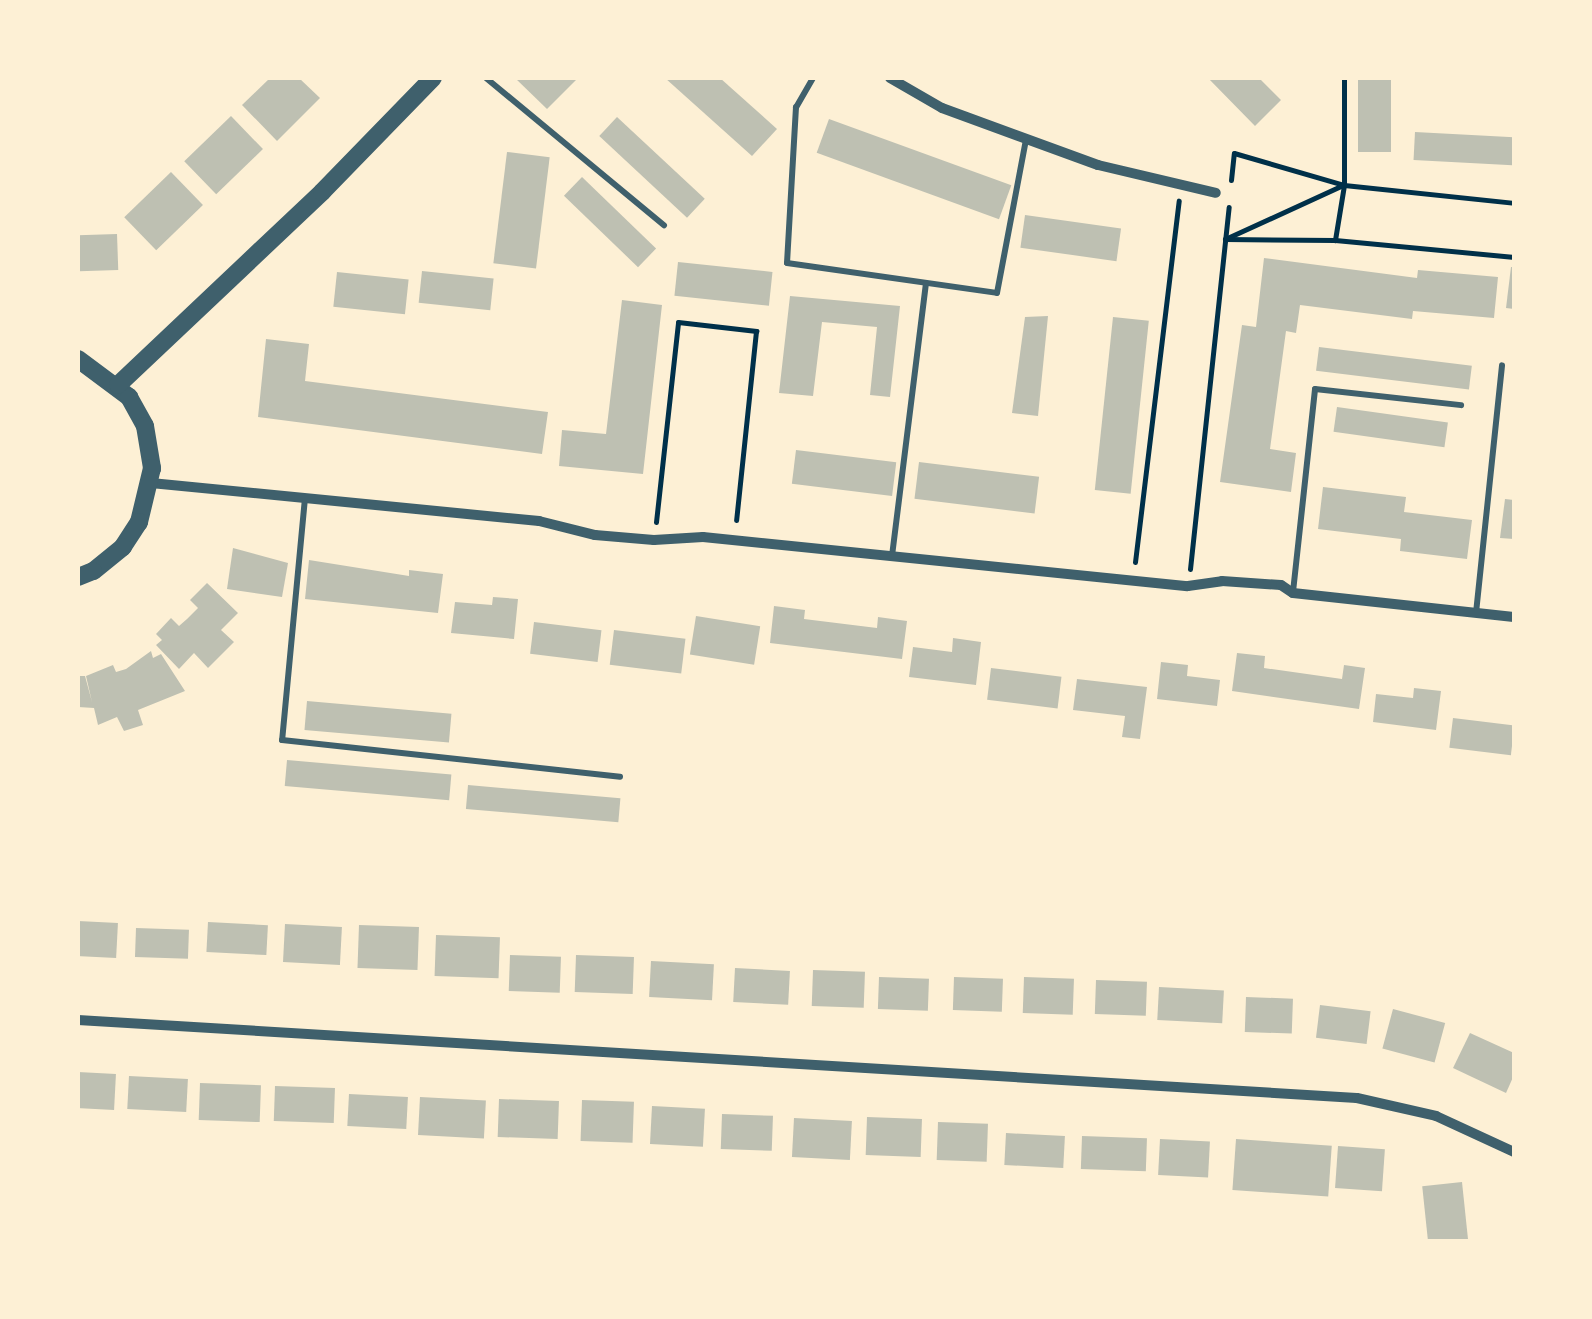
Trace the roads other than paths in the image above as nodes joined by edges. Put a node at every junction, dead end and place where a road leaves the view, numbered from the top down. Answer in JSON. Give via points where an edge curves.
{"nodes":[{"id":1,"x":433,"y":78,"type":"edge"},
{"id":2,"x":486,"y":78,"type":"edge"},
{"id":3,"x":813,"y":78,"type":"edge"},
{"id":4,"x":890,"y":78,"type":"edge"},
{"id":5,"x":1026,"y":138,"type":"junction"},
{"id":6,"x":1216,"y":193,"type":"dead end"},
{"id":7,"x":664,"y":224,"type":"dead end"},
{"id":8,"x":926,"y":283,"type":"junction"},
{"id":9,"x":78,"y":359,"type":"edge"},
{"id":10,"x":1502,"y":365,"type":"dead end"},
{"id":11,"x":118,"y":385,"type":"junction"},
{"id":12,"x":1461,"y":405,"type":"dead end"},
{"id":13,"x":151,"y":483,"type":"junction"},
{"id":14,"x":304,"y":498,"type":"junction"},
{"id":15,"x":892,"y":556,"type":"junction"},
{"id":16,"x":78,"y":577,"type":"edge"},
{"id":17,"x":1293,"y":593,"type":"junction"},
{"id":18,"x":1476,"y":613,"type":"junction"},
{"id":19,"x":1514,"y":617,"type":"edge"},
{"id":20,"x":620,"y":776,"type":"dead end"},
{"id":21,"x":78,"y":1020,"type":"edge"},
{"id":22,"x":1514,"y":1152,"type":"edge"}],
"edges":[{"from":1,"to":11,"type":"street"},
{"from":2,"to":7,"type":"lane"},
{"from":3,"to":8,"type":"lane","via":[[796,108],[787,263]]},
{"from":4,"to":5,"type":"street","via":[[942,108]]},
{"from":5,"to":6,"type":"street","via":[[1098,165]]},
{"from":5,"to":8,"type":"lane","via":[[998,293]]},
{"from":8,"to":15,"type":"lane"},
{"from":9,"to":11,"type":"street"},
{"from":10,"to":18,"type":"lane"},
{"from":11,"to":13,"type":"street","via":[[145,426]]},
{"from":12,"to":17,"type":"lane","via":[[1315,389]]},
{"from":13,"to":14,"type":"street"},
{"from":13,"to":16,"type":"street","via":[[123,547]]},
{"from":14,"to":15,"type":"street","via":[[539,521],[654,540],[734,540]]},
{"from":14,"to":20,"type":"lane","via":[[282,740]]},
{"from":15,"to":17,"type":"street","via":[[1188,586],[1250,582]]},
{"from":17,"to":18,"type":"street"},
{"from":18,"to":19,"type":"street"},
{"from":21,"to":22,"type":"street","via":[[1357,1098],[1436,1116]]}]}
